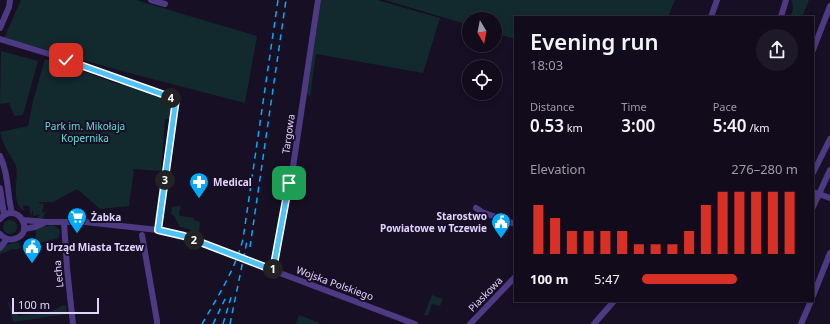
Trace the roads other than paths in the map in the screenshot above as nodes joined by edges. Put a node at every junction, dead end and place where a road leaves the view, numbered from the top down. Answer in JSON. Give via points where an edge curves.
{"nodes":[{"id":1,"x":14,"y":0,"type":"edge"},
{"id":2,"x":151,"y":0,"type":"edge"},
{"id":3,"x":318,"y":0,"type":"edge"},
{"id":4,"x":717,"y":0,"type":"edge"},
{"id":5,"x":786,"y":0,"type":"edge"},
{"id":6,"x":9,"y":3,"type":"edge"},
{"id":7,"x":165,"y":4,"type":"dead end"},
{"id":8,"x":830,"y":6,"type":"edge"},
{"id":9,"x":711,"y":16,"type":"edge"},
{"id":10,"x":781,"y":16,"type":"edge"},
{"id":11,"x":0,"y":28,"type":"edge"},
{"id":12,"x":0,"y":39,"type":"edge"},
{"id":13,"x":814,"y":47,"type":"edge"},
{"id":14,"x":830,"y":139,"type":"edge"},
{"id":15,"x":0,"y":156,"type":"edge"},
{"id":16,"x":830,"y":170,"type":"edge"},
{"id":17,"x":814,"y":171,"type":"edge"},
{"id":18,"x":0,"y":188,"type":"edge"},
{"id":19,"x":816,"y":193,"type":"edge"},
{"id":20,"x":830,"y":198,"type":"edge"},
{"id":21,"x":476,"y":208,"type":"dead end"},
{"id":22,"x":12,"y":213,"type":"junction"},
{"id":23,"x":2,"y":217,"type":"edge"},
{"id":24,"x":23,"y":220,"type":"junction"},
{"id":25,"x":47,"y":222,"type":"junction"},
{"id":26,"x":64,"y":222,"type":"junction"},
{"id":27,"x":514,"y":224,"type":"edge"},
{"id":28,"x":24,"y":228,"type":"junction"},
{"id":29,"x":158,"y":230,"type":"junction"},
{"id":30,"x":0,"y":234,"type":"edge"},
{"id":31,"x":142,"y":235,"type":"dead end"},
{"id":32,"x":7,"y":239,"type":"junction"},
{"id":33,"x":0,"y":248,"type":"edge"},
{"id":34,"x":830,"y":253,"type":"edge"},
{"id":35,"x":273,"y":270,"type":"junction"},
{"id":36,"x":514,"y":278,"type":"edge"},
{"id":37,"x":814,"y":293,"type":"edge"},
{"id":38,"x":613,"y":302,"type":"edge"},
{"id":39,"x":811,"y":302,"type":"edge"},
{"id":40,"x":73,"y":324,"type":"edge"},
{"id":41,"x":156,"y":324,"type":"edge"},
{"id":42,"x":415,"y":324,"type":"edge"},
{"id":43,"x":470,"y":324,"type":"edge"},
{"id":44,"x":594,"y":324,"type":"edge"},
{"id":45,"x":802,"y":324,"type":"edge"}],
"edges":[{"from":1,"to":6,"type":"street"},
{"from":2,"to":7,"type":"street"},
{"from":3,"to":35,"type":"street","name":"Targowa","via":[[293,167]]},
{"from":4,"to":9,"type":"street"},
{"from":5,"to":10,"type":"street"},
{"from":6,"to":11,"type":"street"},
{"from":8,"to":13,"type":"street"},
{"from":12,"to":29,"type":"street","via":[[59,57],[176,99]]},
{"from":14,"to":17,"type":"street"},
{"from":15,"to":22,"type":"street"},
{"from":16,"to":19,"type":"street"},
{"from":18,"to":23,"type":"street"},
{"from":19,"to":20,"type":"street"},
{"from":21,"to":27,"type":"street"},
{"from":22,"to":23,"type":"street"},
{"from":22,"to":24,"type":"street"},
{"from":24,"to":25,"type":"street","name":"Wojska Polskiego"},
{"from":24,"to":28,"type":"street"},
{"from":25,"to":26,"type":"street","name":"Wojska Polskiego"},
{"from":25,"to":28,"type":"street","name":"Wojska Polskiego"},
{"from":26,"to":29,"type":"street","name":"Wojska Polskiego"},
{"from":26,"to":40,"type":"street","name":"Lecha"},
{"from":28,"to":32,"type":"street","via":[[18,238]]},
{"from":29,"to":35,"type":"street","name":"Wojska Polskiego","bridge":true,"via":[[184,236]]},
{"from":30,"to":32,"type":"street"},
{"from":31,"to":41,"type":"street"},
{"from":32,"to":33,"type":"street"},
{"from":34,"to":37,"type":"street"},
{"from":35,"to":42,"type":"street","name":"Wojska Polskiego"},
{"from":36,"to":43,"type":"street","name":"Piaskowa"},
{"from":38,"to":44,"type":"street"},
{"from":39,"to":45,"type":"street"}]}
